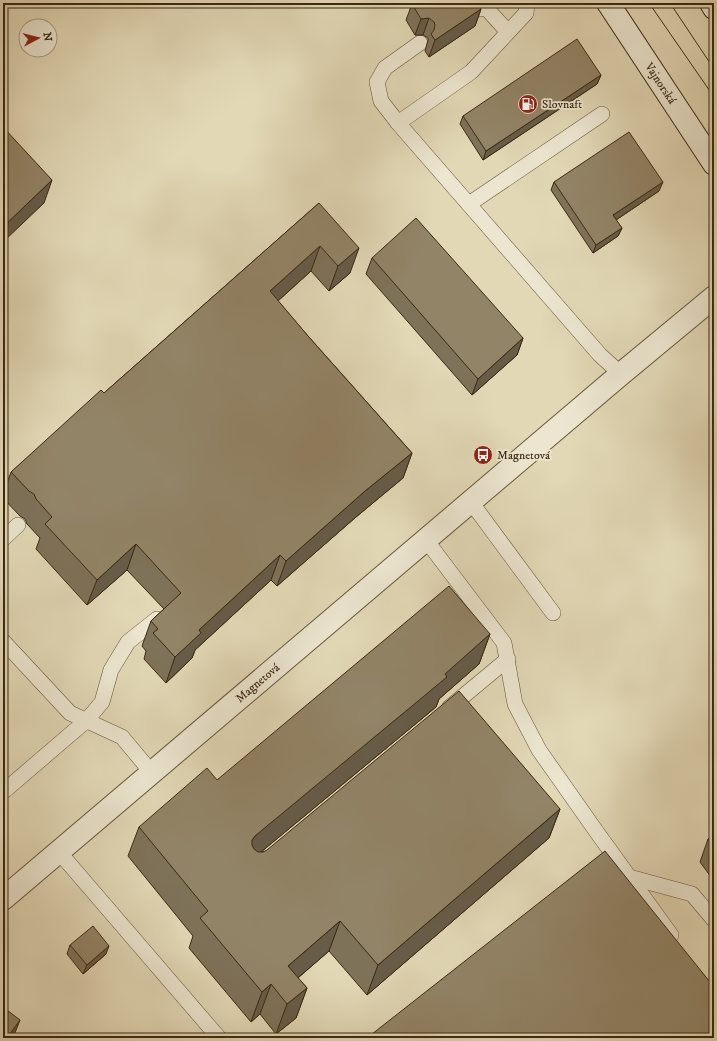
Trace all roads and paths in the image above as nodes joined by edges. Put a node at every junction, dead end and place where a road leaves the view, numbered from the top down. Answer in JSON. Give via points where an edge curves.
{"nodes":[{"id":1,"x":527,"y":3,"type":"edge"},
{"id":2,"x":608,"y":3,"type":"edge"},
{"id":3,"x":711,"y":3,"type":"edge"},
{"id":4,"x":714,"y":8,"type":"edge"},
{"id":5,"x":467,"y":15,"type":"edge"},
{"id":6,"x":508,"y":32,"type":"junction"},
{"id":7,"x":420,"y":44,"type":"dead end"},
{"id":8,"x":602,"y":114,"type":"dead end"},
{"id":9,"x":398,"y":123,"type":"junction"},
{"id":10,"x":714,"y":164,"type":"edge"},
{"id":11,"x":469,"y":204,"type":"junction"},
{"id":12,"x":714,"y":297,"type":"edge"},
{"id":13,"x":622,"y":374,"type":"junction"},
{"id":14,"x":471,"y":502,"type":"junction"},
{"id":15,"x":18,"y":525,"type":"dead end"},
{"id":16,"x":3,"y":539,"type":"edge"},
{"id":17,"x":426,"y":540,"type":"junction"},
{"id":18,"x":553,"y":613,"type":"dead end"},
{"id":19,"x":157,"y":619,"type":"edge"},
{"id":20,"x":3,"y":641,"type":"edge"},
{"id":21,"x":508,"y":659,"type":"junction"},
{"id":22,"x":436,"y":719,"type":"edge"},
{"id":23,"x":87,"y":720,"type":"junction"},
{"id":24,"x":152,"y":773,"type":"junction"},
{"id":25,"x":3,"y":792,"type":"edge"},
{"id":26,"x":59,"y":852,"type":"junction"},
{"id":27,"x":629,"y":877,"type":"junction"},
{"id":28,"x":3,"y":899,"type":"edge"},
{"id":29,"x":714,"y":920,"type":"edge"},
{"id":30,"x":681,"y":947,"type":"edge"},
{"id":31,"x":219,"y":1038,"type":"edge"}],
"edges":[{"from":1,"to":6,"type":"lane","via":[[526,13]]},
{"from":2,"to":10,"type":"street","name":"Vajnorská"},
{"from":3,"to":4,"type":"street"},
{"from":5,"to":6,"type":"lane","via":[[478,8],[487,9]]},
{"from":6,"to":9,"type":"lane","via":[[471,72]]},
{"from":7,"to":9,"type":"lane","via":[[385,68],[377,82],[381,101]]},
{"from":8,"to":11,"type":"lane"},
{"from":9,"to":11,"type":"lane"},
{"from":11,"to":13,"type":"lane","via":[[600,354]]},
{"from":12,"to":13,"type":"street","name":"Magnetová"},
{"from":13,"to":14,"type":"street","name":"Magnetová"},
{"from":14,"to":17,"type":"street","name":"Magnetová"},
{"from":14,"to":18,"type":"lane"},
{"from":15,"to":16,"type":"lane"},
{"from":17,"to":21,"type":"lane","via":[[504,643]]},
{"from":17,"to":24,"type":"street","name":"Magnetová"},
{"from":19,"to":23,"type":"lane","via":[[128,642],[111,670],[102,702]]},
{"from":20,"to":23,"type":"lane","via":[[70,713]]},
{"from":21,"to":22,"type":"lane"},
{"from":21,"to":27,"type":"lane","via":[[515,704],[539,750]]},
{"from":23,"to":24,"type":"lane","via":[[122,737]]},
{"from":23,"to":25,"type":"lane"},
{"from":24,"to":26,"type":"street","name":"Magnetová"},
{"from":26,"to":28,"type":"street","name":"Magnetová"},
{"from":26,"to":31,"type":"lane"},
{"from":27,"to":29,"type":"lane","via":[[692,894]]},
{"from":27,"to":30,"type":"lane"}]}
